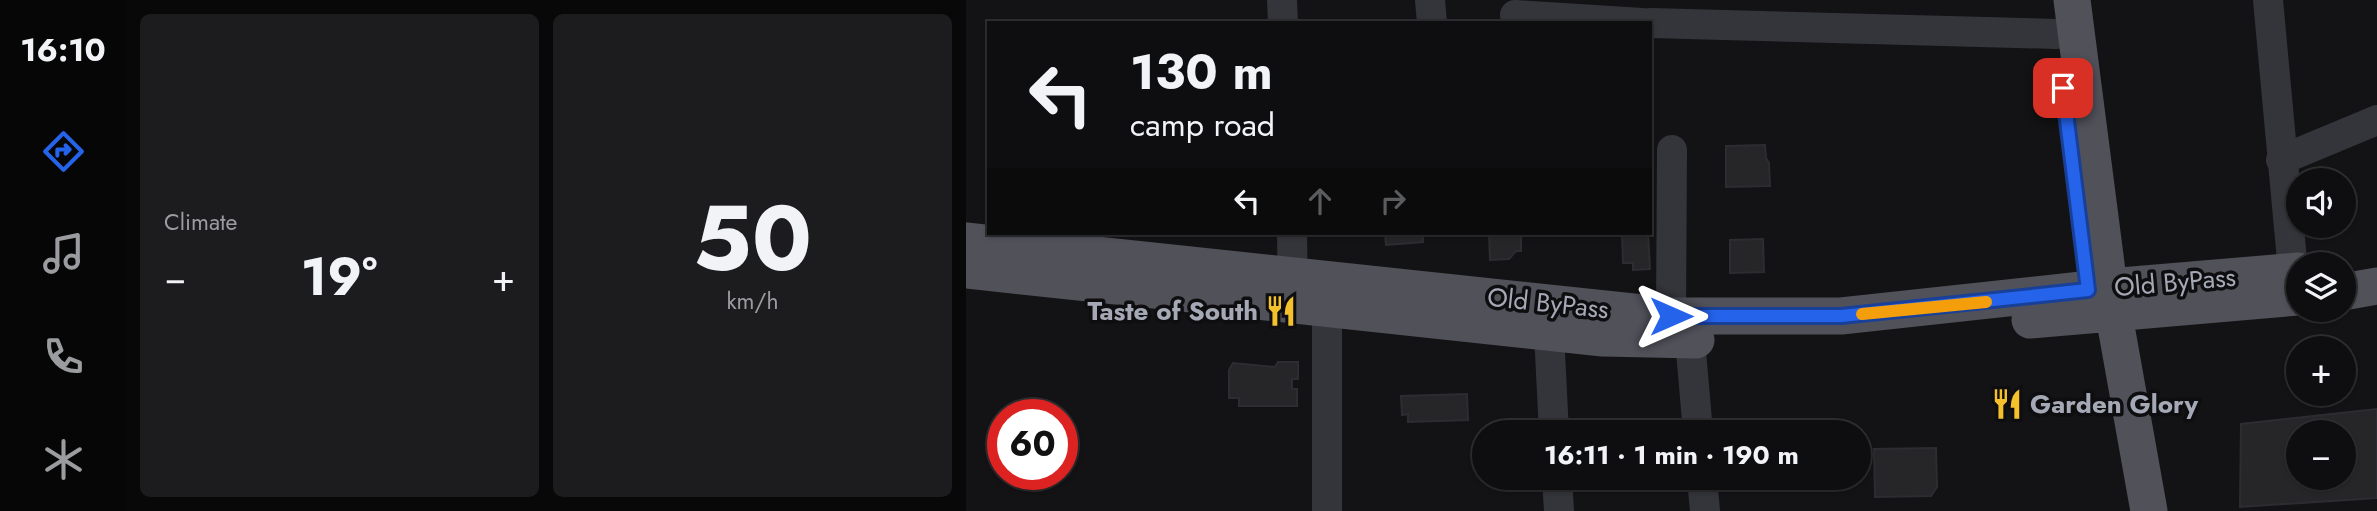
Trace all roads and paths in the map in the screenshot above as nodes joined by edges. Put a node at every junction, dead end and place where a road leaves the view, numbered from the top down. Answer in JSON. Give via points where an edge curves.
{"nodes":[{"id":1,"x":1282,"y":0,"type":"edge"},
{"id":2,"x":1430,"y":0,"type":"edge"},
{"id":3,"x":2072,"y":0,"type":"edge"},
{"id":4,"x":2268,"y":0,"type":"edge"},
{"id":5,"x":1590,"y":11,"type":"edge"},
{"id":6,"x":1516,"y":15,"type":"dead end"},
{"id":7,"x":2055,"y":17,"type":"edge"},
{"id":8,"x":1283,"y":21,"type":"edge"},
{"id":9,"x":1432,"y":21,"type":"edge"},
{"id":10,"x":1633,"y":21,"type":"edge"},
{"id":11,"x":1652,"y":23,"type":"edge"},
{"id":12,"x":2377,"y":120,"type":"edge"},
{"id":13,"x":1672,"y":149,"type":"dead end"},
{"id":14,"x":2281,"y":160,"type":"junction"},
{"id":15,"x":1293,"y":235,"type":"edge"},
{"id":16,"x":966,"y":242,"type":"edge"},
{"id":17,"x":2292,"y":252,"type":"edge"},
{"id":18,"x":2377,"y":267,"type":"edge"},
{"id":19,"x":2356,"y":268,"type":"edge"},
{"id":20,"x":966,"y":270,"type":"edge"},
{"id":21,"x":2286,"y":281,"type":"edge"},
{"id":22,"x":2377,"y":286,"type":"edge"},
{"id":23,"x":2356,"y":290,"type":"edge"},
{"id":24,"x":1310,"y":292,"type":"junction"},
{"id":25,"x":2101,"y":302,"type":"junction"},
{"id":26,"x":1681,"y":328,"type":"junction"},
{"id":27,"x":1549,"y":332,"type":"junction"},
{"id":28,"x":1553,"y":420,"type":"edge"},
{"id":29,"x":1696,"y":420,"type":"edge"},
{"id":30,"x":1558,"y":490,"type":"edge"},
{"id":31,"x":1703,"y":490,"type":"edge"},
{"id":32,"x":1327,"y":511,"type":"edge"},
{"id":33,"x":1559,"y":511,"type":"edge"},
{"id":34,"x":1705,"y":511,"type":"edge"},
{"id":35,"x":2126,"y":511,"type":"edge"},
{"id":36,"x":2149,"y":511,"type":"edge"}],
"edges":[{"from":1,"to":8,"type":"street"},
{"from":2,"to":9,"type":"street"},
{"from":3,"to":25,"type":"main road"},
{"from":4,"to":14,"type":"street"},
{"from":5,"to":6,"type":"street"},
{"from":5,"to":10,"type":"street"},
{"from":7,"to":11,"type":"street"},
{"from":7,"to":25,"type":"main road"},
{"from":12,"to":14,"type":"street"},
{"from":13,"to":26,"type":"street"},
{"from":14,"to":17,"type":"street"},
{"from":15,"to":24,"type":"street"},
{"from":16,"to":24,"type":"main road","name":"Old ByPass"},
{"from":18,"to":19,"type":"main road"},
{"from":20,"to":24,"type":"main road"},
{"from":21,"to":25,"type":"main road","name":"Old ByPass"},
{"from":22,"to":23,"type":"main road"},
{"from":24,"to":26,"type":"main road","name":"Old ByPass"},
{"from":24,"to":27,"type":"main road"},
{"from":24,"to":32,"type":"street"},
{"from":25,"to":26,"type":"main road","name":"Old ByPass"},
{"from":25,"to":35,"type":"main road"},
{"from":25,"to":36,"type":"main road"},
{"from":26,"to":27,"type":"main road","via":[[1603,338]]},
{"from":26,"to":29,"type":"street"},
{"from":27,"to":28,"type":"street"},
{"from":30,"to":33,"type":"street"},
{"from":31,"to":34,"type":"street"}]}
